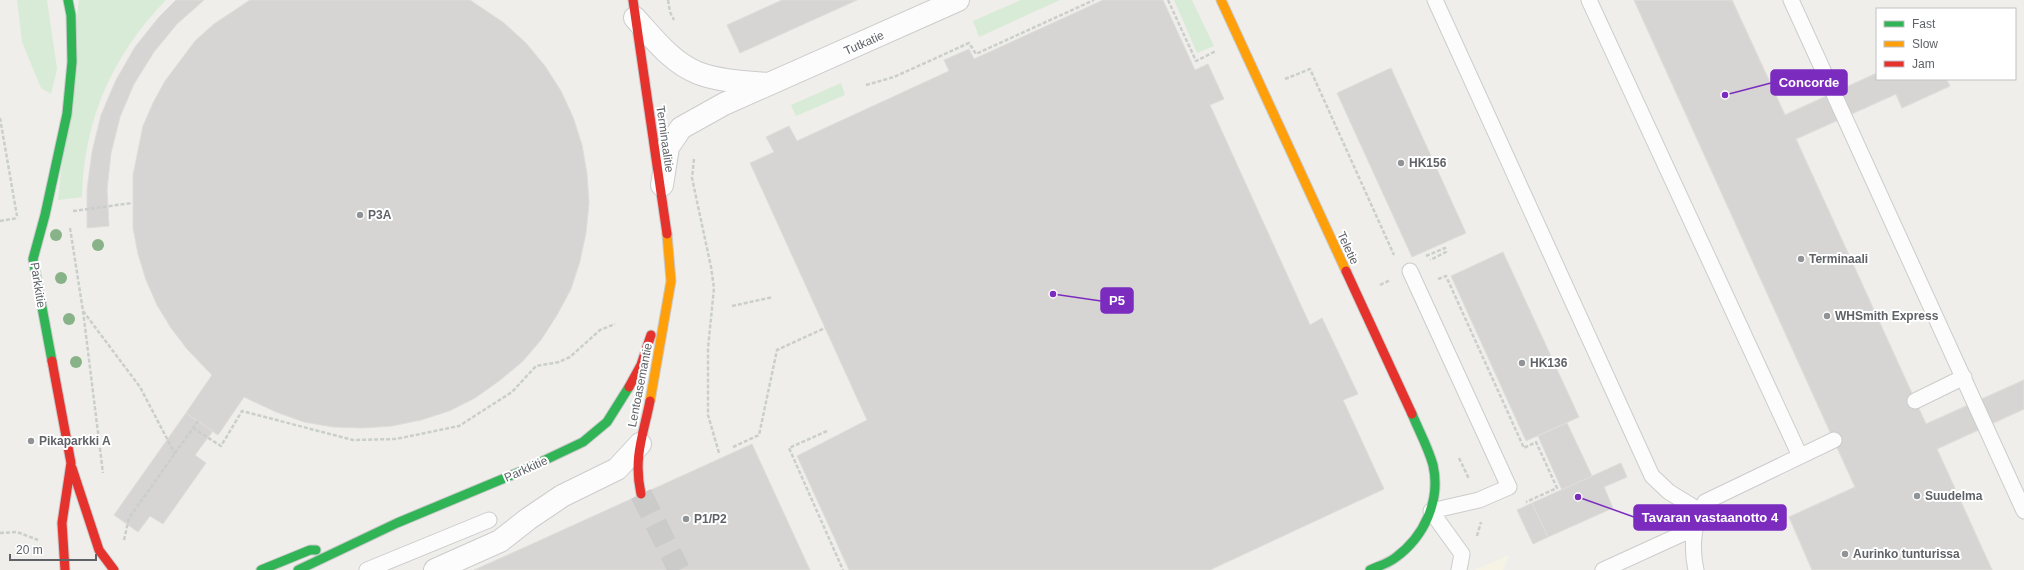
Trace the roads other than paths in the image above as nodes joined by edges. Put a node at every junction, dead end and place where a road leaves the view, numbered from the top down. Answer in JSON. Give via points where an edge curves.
{"nodes":[{"id":1,"x":68,"y":0,"type":"edge"},
{"id":2,"x":958,"y":0,"type":"edge"},
{"id":3,"x":1221,"y":0,"type":"edge"},
{"id":4,"x":1435,"y":0,"type":"edge"},
{"id":5,"x":1589,"y":0,"type":"edge"},
{"id":6,"x":1791,"y":0,"type":"edge"},
{"id":7,"x":634,"y":9,"type":"edge"},
{"id":8,"x":769,"y":84,"type":"junction"},
{"id":9,"x":661,"y":193,"type":"junction"},
{"id":10,"x":1410,"y":271,"type":"dead end"},
{"id":11,"x":671,"y":281,"type":"junction"},
{"id":12,"x":1964,"y":377,"type":"junction"},
{"id":13,"x":1915,"y":402,"type":"dead end"},
{"id":14,"x":1834,"y":440,"type":"dead end"},
{"id":15,"x":640,"y":444,"type":"junction"},
{"id":16,"x":1800,"y":456,"type":"junction"},
{"id":17,"x":71,"y":463,"type":"junction"},
{"id":18,"x":641,"y":494,"type":"tunnel mouth"},
{"id":19,"x":1431,"y":511,"type":"junction"},
{"id":20,"x":1700,"y":511,"type":"junction"},
{"id":21,"x":2024,"y":511,"type":"edge"},
{"id":22,"x":489,"y":520,"type":"dead end"},
{"id":23,"x":1696,"y":528,"type":"junction"},
{"id":24,"x":350,"y":545,"type":"junction"},
{"id":25,"x":65,"y":570,"type":"edge"},
{"id":26,"x":114,"y":570,"type":"edge"},
{"id":27,"x":261,"y":570,"type":"edge"},
{"id":28,"x":298,"y":570,"type":"edge"},
{"id":29,"x":367,"y":570,"type":"edge"},
{"id":30,"x":435,"y":570,"type":"edge"},
{"id":31,"x":1370,"y":570,"type":"edge"},
{"id":32,"x":1459,"y":570,"type":"edge"},
{"id":33,"x":1603,"y":570,"type":"edge"},
{"id":34,"x":1696,"y":570,"type":"edge"}],
"edges":[{"from":1,"to":17,"type":"street","name":"Parkkitie","via":[[71,15],[72,62],[67,114],[33,259]]},
{"from":2,"to":8,"type":"street","name":"Tutkatie"},
{"from":3,"to":19,"type":"street","name":"Teletie","via":[[1424,441],[1434,468],[1435,492]]},
{"from":4,"to":20,"type":"lane","via":[[1652,476],[1669,492]]},
{"from":5,"to":16,"type":"lane"},
{"from":6,"to":12,"type":"lane"},
{"from":7,"to":8,"type":"street","via":[[677,61],[708,76]]},
{"from":7,"to":9,"type":"street","name":"Terminaalitie"},
{"from":8,"to":9,"type":"street","name":"Tutkatie","via":[[704,114],[681,128],[668,147]]},
{"from":9,"to":11,"type":"street","name":"Terminaalitie","via":[[670,245]]},
{"from":10,"to":19,"type":"lane","via":[[1509,487],[1479,500]]},
{"from":11,"to":15,"type":"street","name":"Lentoasemantie","via":[[650,403]]},
{"from":11,"to":24,"type":"street","name":"Parkkitie","via":[[640,365],[622,401],[607,422],[583,442]]},
{"from":12,"to":13,"type":"lane"},
{"from":12,"to":21,"type":"lane"},
{"from":14,"to":16,"type":"lane"},
{"from":15,"to":18,"type":"street","name":"Lentoasemantie","via":[[637,475]]},
{"from":15,"to":30,"type":"street","via":[[617,469],[562,496],[500,541]]},
{"from":16,"to":20,"type":"lane","via":[[1705,502]]},
{"from":17,"to":25,"type":"street","name":"Parkkitie","via":[[62,523],[66,550]]},
{"from":17,"to":26,"type":"street","via":[[100,550]]},
{"from":19,"to":31,"type":"street","name":"Teletie","via":[[1422,532],[1411,544],[1394,559]]},
{"from":19,"to":32,"type":"lane","via":[[1462,554]]},
{"from":20,"to":23,"type":"lane"},
{"from":22,"to":29,"type":"lane"},
{"from":23,"to":33,"type":"lane"},
{"from":23,"to":34,"type":"lane","via":[[1692,553]]},
{"from":24,"to":27,"type":"street","via":[[310,550]]},
{"from":24,"to":28,"type":"street","name":"Parkkitie"}]}
